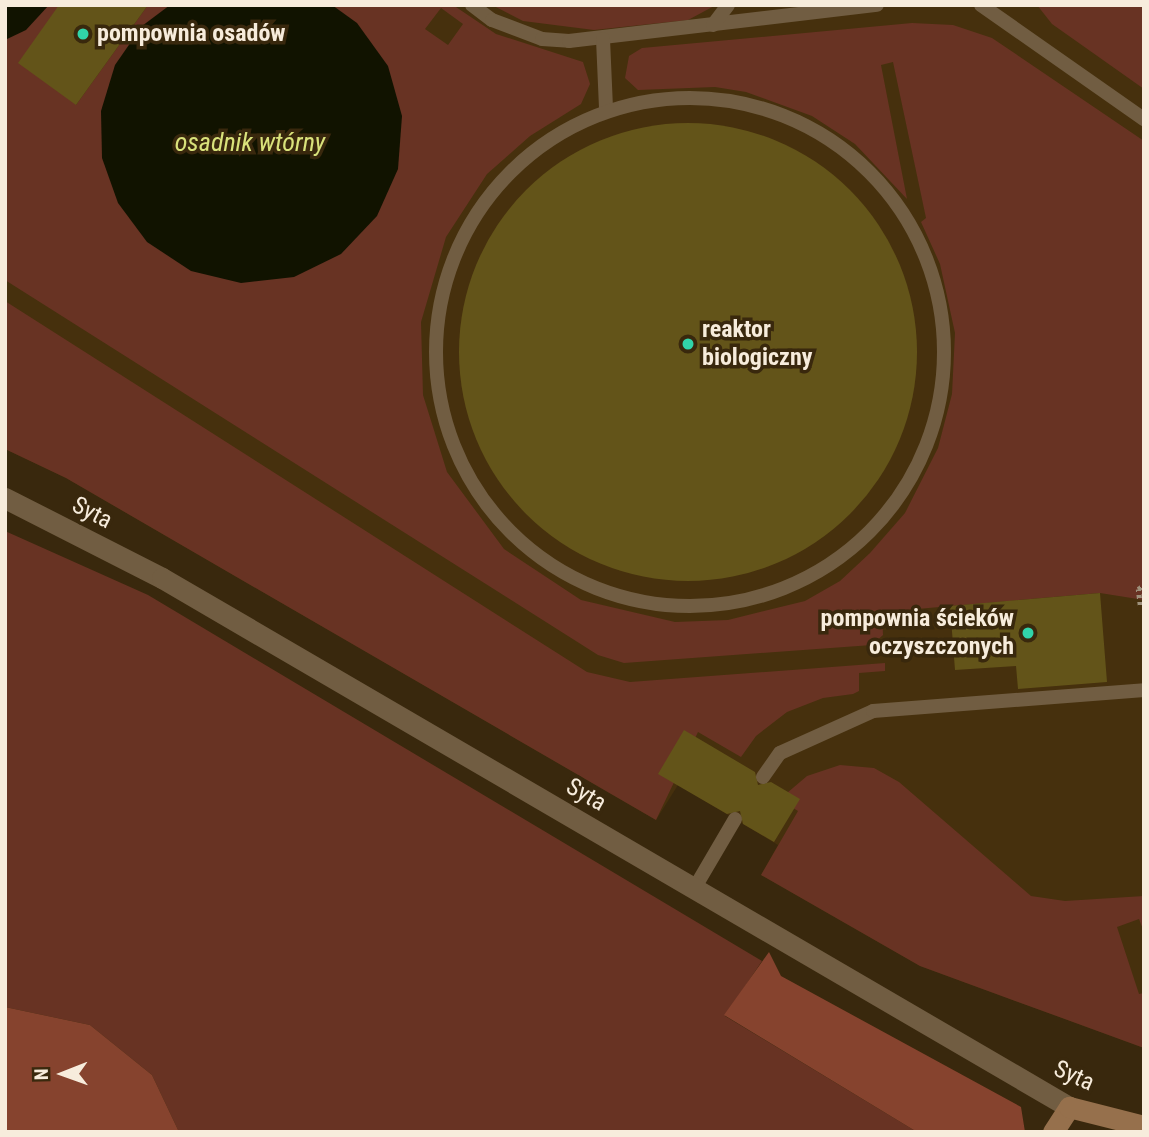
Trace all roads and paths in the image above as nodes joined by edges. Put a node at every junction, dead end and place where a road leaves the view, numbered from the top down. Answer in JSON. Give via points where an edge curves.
{"nodes":[{"id":1,"x":472,"y":5,"type":"edge"},
{"id":2,"x":728,"y":5,"type":"edge"},
{"id":3,"x":877,"y":5,"type":"edge"},
{"id":4,"x":981,"y":5,"type":"edge"},
{"id":5,"x":713,"y":25,"type":"junction"},
{"id":6,"x":603,"y":39,"type":"junction"},
{"id":7,"x":606,"y":109,"type":"junction"},
{"id":8,"x":1144,"y":120,"type":"edge"},
{"id":9,"x":5,"y":498,"type":"edge"},
{"id":10,"x":1144,"y":585,"type":"edge"},
{"id":11,"x":1140,"y":605,"type":"dead end"},
{"id":12,"x":1144,"y":690,"type":"edge"},
{"id":13,"x":763,"y":777,"type":"dead end"},
{"id":14,"x":735,"y":820,"type":"dead end"},
{"id":15,"x":694,"y":889,"type":"junction"},
{"id":16,"x":1069,"y":1107,"type":"junction"},
{"id":17,"x":1144,"y":1126,"type":"edge"},
{"id":18,"x":1053,"y":1132,"type":"edge"}],
"edges":[{"from":1,"to":6,"type":"lane","via":[[492,20],[542,38]]},
{"from":2,"to":5,"type":"lane"},
{"from":3,"to":5,"type":"lane"},
{"from":4,"to":8,"type":"lane"},
{"from":5,"to":6,"type":"lane"},
{"from":6,"to":7,"type":"lane"},
{"from":7,"to":7,"type":"lane","via":[[680,96],[743,102],[824,134],[883,182],[923,246],[944,319],[942,395],[919,467],[876,529],[816,575],[745,602],[664,606],[607,594],[544,562],[493,515],[456,455],[443,410],[437,387],[436,317],[456,250],[492,189],[544,142]]},
{"from":9,"to":15,"type":"street","name":"Syta","via":[[162,578]]},
{"from":10,"to":11,"type":"path","via":[[1138,589]]},
{"from":12,"to":13,"type":"lane","via":[[873,710],[780,753]]},
{"from":14,"to":15,"type":"lane"},
{"from":15,"to":16,"type":"street","name":"Syta"},
{"from":16,"to":17,"type":"street","name":"Syta"},
{"from":16,"to":18,"type":"street"}]}
